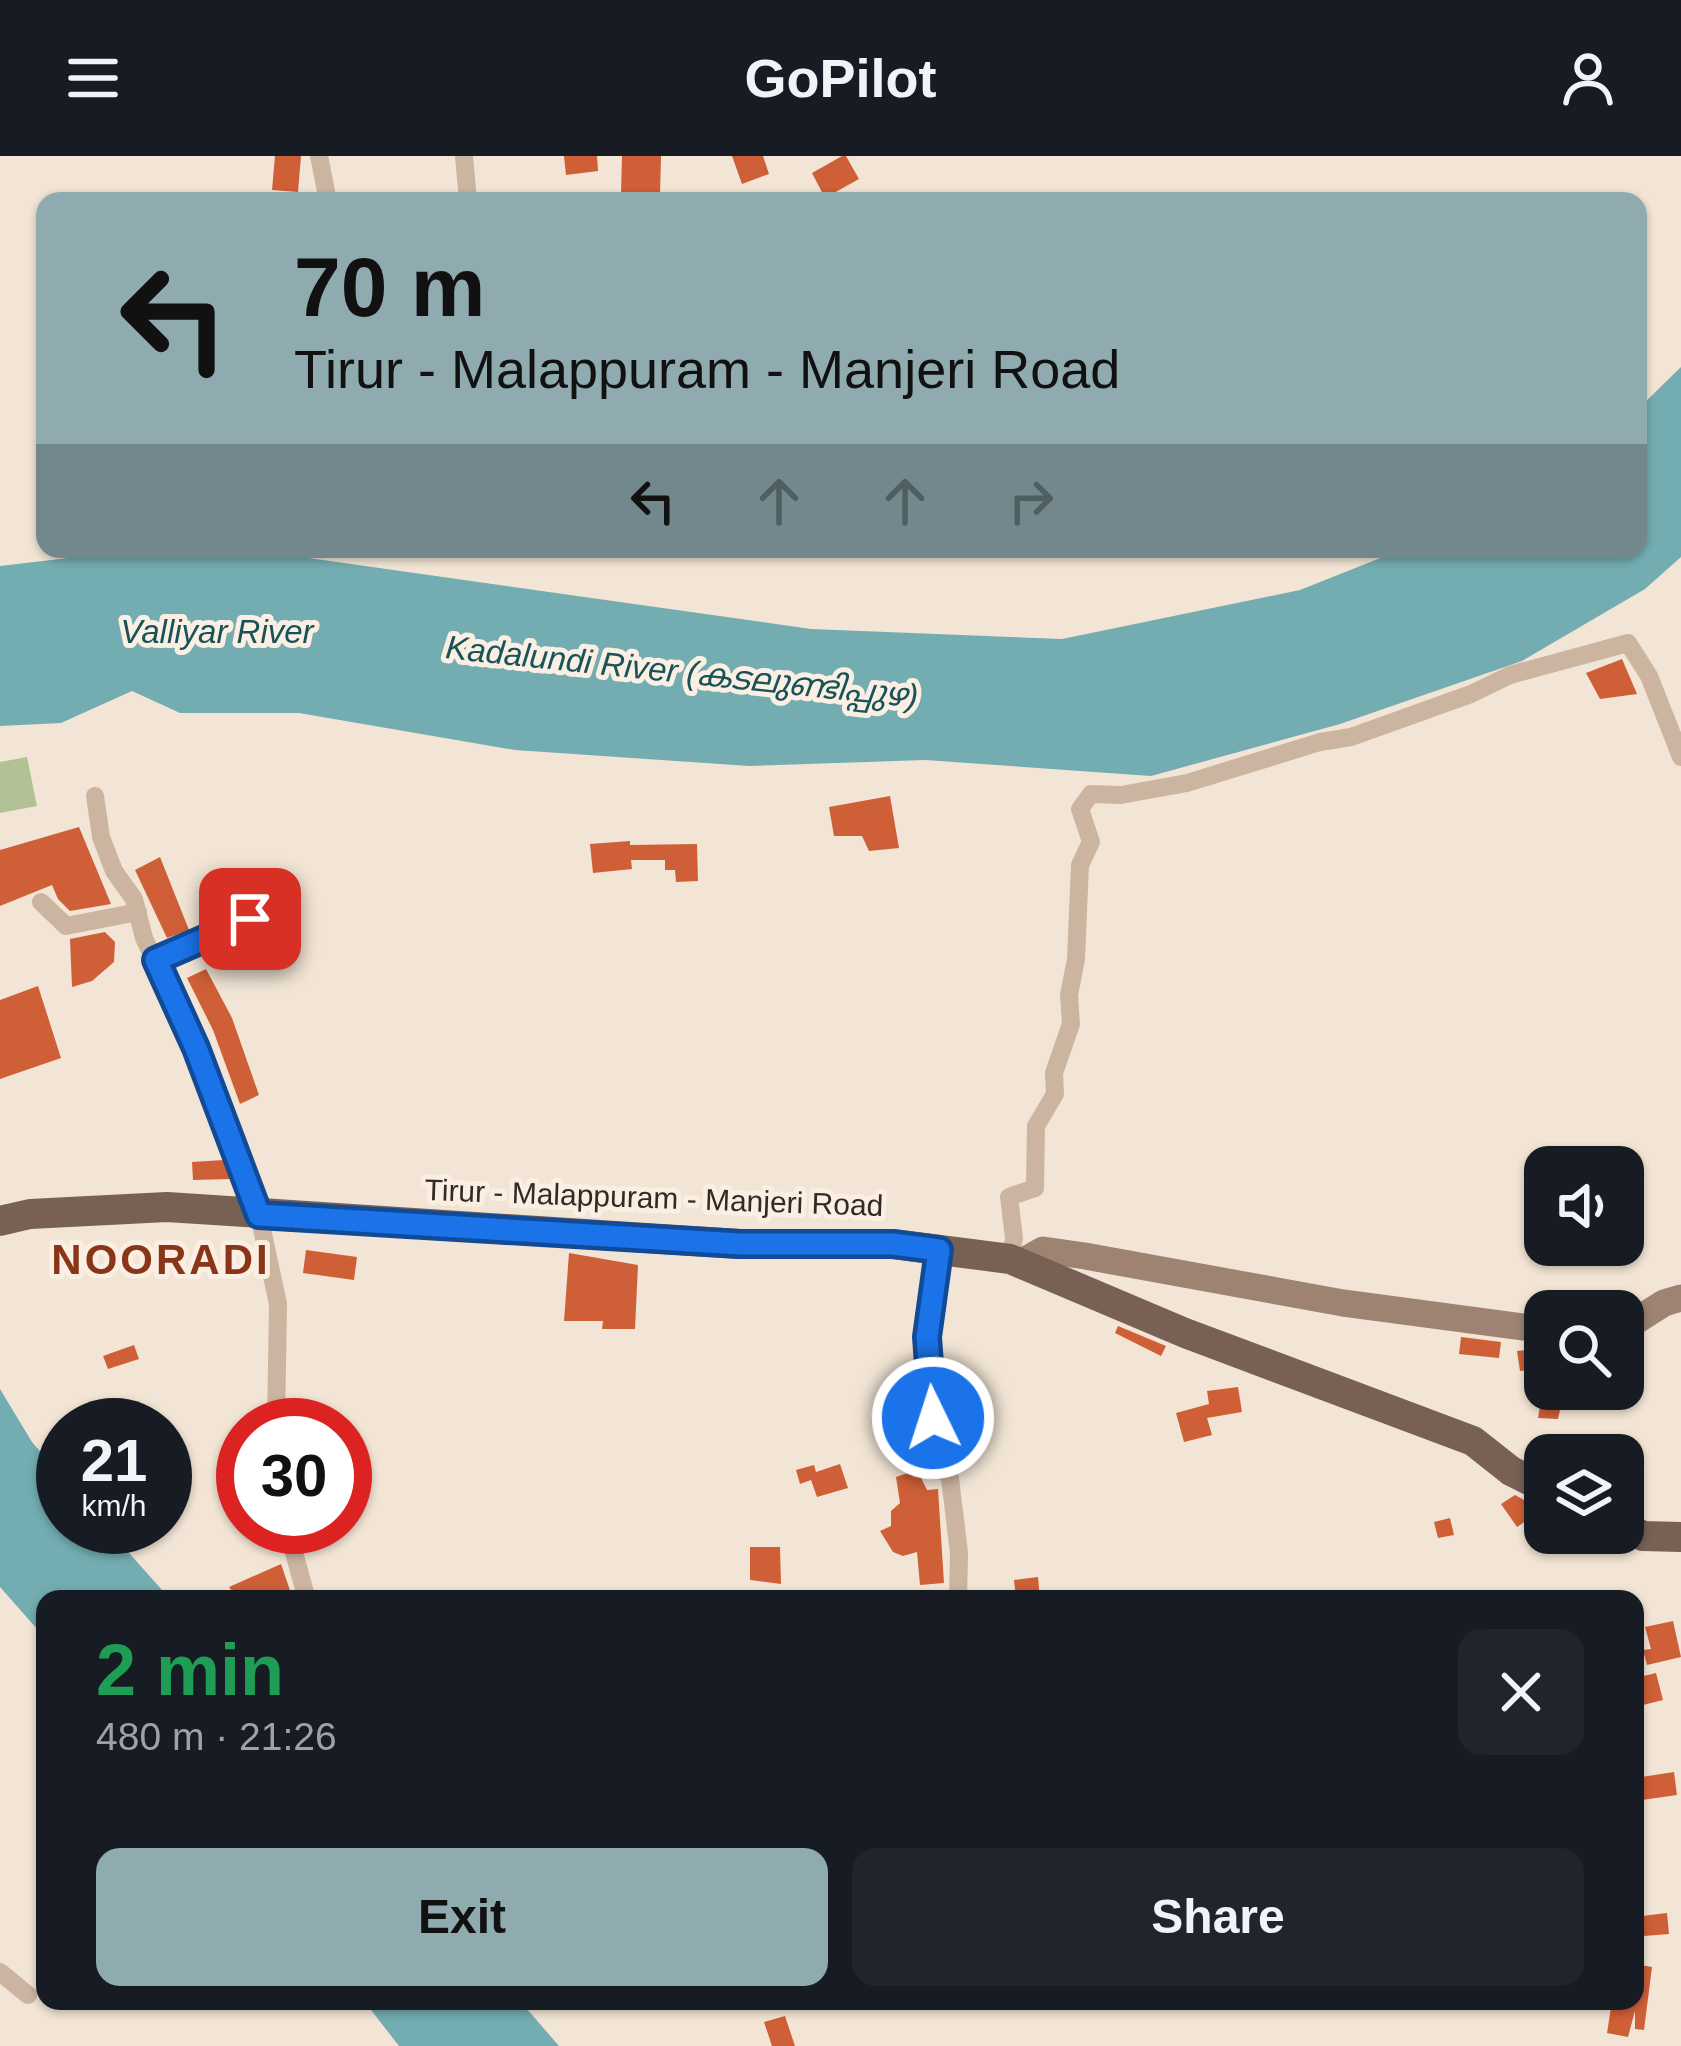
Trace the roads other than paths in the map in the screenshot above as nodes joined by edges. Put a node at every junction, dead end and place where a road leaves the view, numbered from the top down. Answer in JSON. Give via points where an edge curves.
{"nodes":[{"id":1,"x":319,"y":156,"type":"edge"},
{"id":2,"x":464,"y":156,"type":"edge"},
{"id":3,"x":326,"y":192,"type":"edge"},
{"id":4,"x":467,"y":192,"type":"edge"},
{"id":5,"x":1681,"y":758,"type":"edge"},
{"id":6,"x":95,"y":796,"type":"dead end"},
{"id":7,"x":41,"y":902,"type":"dead end"},
{"id":8,"x":137,"y":912,"type":"junction"},
{"id":9,"x":268,"y":912,"type":"dead end"},
{"id":10,"x":156,"y":960,"type":"junction"},
{"id":11,"x":259,"y":1215,"type":"junction"},
{"id":12,"x":0,"y":1221,"type":"edge"},
{"id":13,"x":939,"y":1250,"type":"junction"},
{"id":14,"x":1015,"y":1261,"type":"junction"},
{"id":15,"x":1681,"y":1298,"type":"edge"},
{"id":16,"x":1644,"y":1316,"type":"edge"},
{"id":17,"x":1524,"y":1327,"type":"edge"},
{"id":18,"x":276,"y":1398,"type":"edge"},
{"id":19,"x":1524,"y":1478,"type":"edge"},
{"id":20,"x":1644,"y":1536,"type":"edge"},
{"id":21,"x":1681,"y":1537,"type":"edge"},
{"id":22,"x":294,"y":1554,"type":"edge"},
{"id":23,"x":304,"y":1590,"type":"edge"},
{"id":24,"x":958,"y":1590,"type":"edge"},
{"id":25,"x":0,"y":1972,"type":"edge"},
{"id":26,"x":28,"y":1996,"type":"dead end"}],
"edges":[{"from":1,"to":3,"type":"street"},
{"from":2,"to":4,"type":"street"},
{"from":5,"to":14,"type":"street","via":[[1628,643],[1510,675],[1352,737],[1187,783],[1091,794],[1080,808],[1090,842],[1080,865],[1071,1024],[1055,1094],[1036,1126],[1035,1188],[1009,1197]]},
{"from":6,"to":8,"type":"street","via":[[101,836]]},
{"from":7,"to":8,"type":"street","via":[[67,926]]},
{"from":8,"to":10,"type":"street"},
{"from":9,"to":10,"type":"lane"},
{"from":10,"to":11,"type":"street"},
{"from":11,"to":12,"type":"main road","name":"Tirur - Malappuram - Manjeri Road","via":[[166,1207]]},
{"from":11,"to":13,"type":"main road","name":"Tirur - Malappuram - Manjeri Road"},
{"from":11,"to":18,"type":"street","via":[[278,1304]]},
{"from":13,"to":14,"type":"main road","name":"Tirur - Malappuram - Manjeri Road"},
{"from":13,"to":24,"type":"street","via":[[927,1337]]},
{"from":14,"to":17,"type":"main road","via":[[1043,1250]]},
{"from":14,"to":19,"type":"main road","name":"Tirur - Malappuram - Manjeri Road","via":[[1473,1441]]},
{"from":15,"to":16,"type":"main road"},
{"from":20,"to":21,"type":"main road"},
{"from":22,"to":23,"type":"street"},
{"from":25,"to":26,"type":"street"}]}
